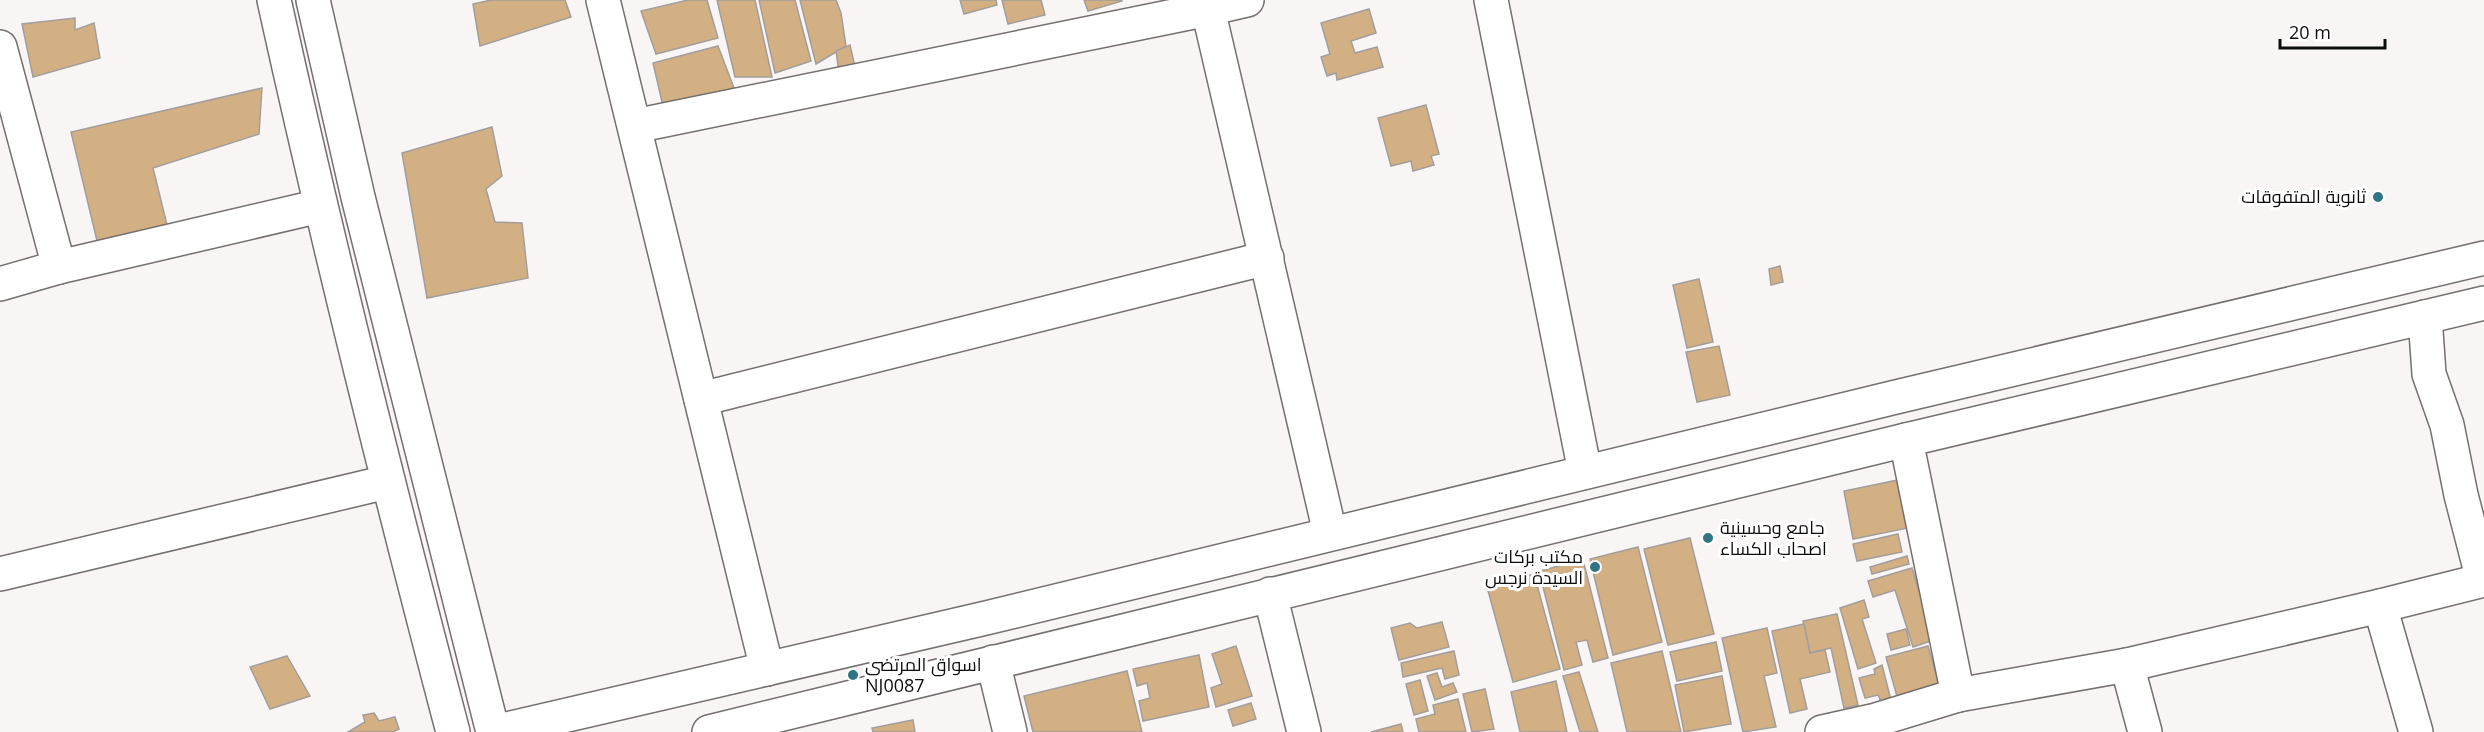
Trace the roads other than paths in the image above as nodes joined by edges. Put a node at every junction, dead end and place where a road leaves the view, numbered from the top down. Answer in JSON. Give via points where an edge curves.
{"nodes":[{"id":1,"x":274,"y":0,"type":"edge"},
{"id":2,"x":313,"y":0,"type":"edge"},
{"id":3,"x":603,"y":0,"type":"edge"},
{"id":4,"x":1246,"y":0,"type":"edge"},
{"id":5,"x":1491,"y":0,"type":"edge"},
{"id":6,"x":1208,"y":9,"type":"junction"},
{"id":7,"x":0,"y":47,"type":"edge"},
{"id":8,"x":635,"y":126,"type":"junction"},
{"id":9,"x":320,"y":206,"type":"junction"},
{"id":10,"x":1267,"y":258,"type":"junction"},
{"id":11,"x":2484,"y":258,"type":"edge"},
{"id":12,"x":59,"y":267,"type":"junction"},
{"id":13,"x":0,"y":284,"type":"edge"},
{"id":14,"x":2484,"y":303,"type":"edge"},
{"id":15,"x":2425,"y":317,"type":"junction"},
{"id":16,"x":701,"y":399,"type":"junction"},
{"id":17,"x":1906,"y":440,"type":"junction"},
{"id":18,"x":1585,"y":472,"type":"junction"},
{"id":19,"x":387,"y":482,"type":"junction"},
{"id":20,"x":1330,"y":533,"type":"junction"},
{"id":21,"x":0,"y":574,"type":"edge"},
{"id":22,"x":2483,"y":580,"type":"edge"},
{"id":23,"x":1270,"y":594,"type":"junction"},
{"id":24,"x":2380,"y":606,"type":"junction"},
{"id":25,"x":993,"y":662,"type":"junction"},
{"id":26,"x":2127,"y":665,"type":"junction"},
{"id":27,"x":767,"y":669,"type":"junction"},
{"id":28,"x":1958,"y":695,"type":"junction"},
{"id":29,"x":1878,"y":726,"type":"edge"},
{"id":30,"x":453,"y":732,"type":"edge"},
{"id":31,"x":493,"y":732,"type":"edge"},
{"id":32,"x":709,"y":732,"type":"edge"},
{"id":33,"x":1010,"y":732,"type":"edge"},
{"id":34,"x":1304,"y":732,"type":"edge"},
{"id":35,"x":1822,"y":732,"type":"edge"},
{"id":36,"x":2145,"y":732,"type":"edge"},
{"id":37,"x":2416,"y":732,"type":"edge"}],
"edges":[{"from":1,"to":9,"type":"street"},
{"from":2,"to":31,"type":"street","via":[[358,197]]},
{"from":3,"to":8,"type":"street"},
{"from":4,"to":6,"type":"street"},
{"from":5,"to":18,"type":"street"},
{"from":6,"to":8,"type":"street"},
{"from":6,"to":10,"type":"street"},
{"from":7,"to":12,"type":"street"},
{"from":8,"to":16,"type":"street"},
{"from":9,"to":12,"type":"street"},
{"from":9,"to":19,"type":"street"},
{"from":10,"to":16,"type":"street"},
{"from":10,"to":20,"type":"street"},
{"from":11,"to":18,"type":"street"},
{"from":12,"to":13,"type":"street"},
{"from":14,"to":15,"type":"street"},
{"from":15,"to":17,"type":"street"},
{"from":15,"to":22,"type":"street","via":[[2429,374],[2447,425]]},
{"from":16,"to":27,"type":"street"},
{"from":17,"to":23,"type":"street"},
{"from":17,"to":28,"type":"street"},
{"from":18,"to":20,"type":"street"},
{"from":19,"to":21,"type":"street"},
{"from":19,"to":30,"type":"street"},
{"from":20,"to":27,"type":"street"},
{"from":22,"to":24,"type":"street"},
{"from":23,"to":25,"type":"street"},
{"from":23,"to":34,"type":"street"},
{"from":24,"to":26,"type":"street"},
{"from":24,"to":37,"type":"street"},
{"from":25,"to":32,"type":"street"},
{"from":25,"to":33,"type":"street"},
{"from":26,"to":28,"type":"street"},
{"from":26,"to":36,"type":"street"},
{"from":27,"to":31,"type":"street"},
{"from":28,"to":29,"type":"street"},
{"from":29,"to":35,"type":"street"}]}
